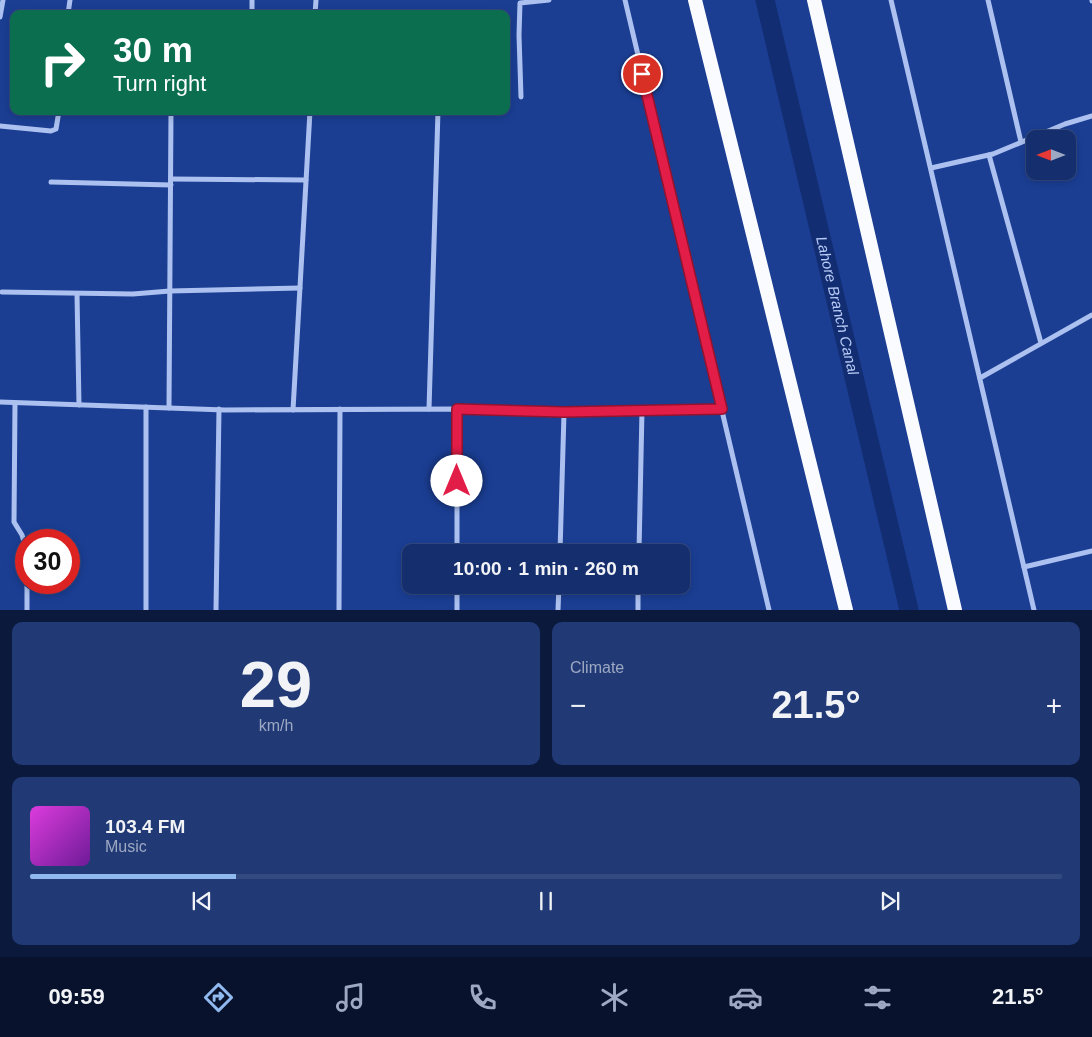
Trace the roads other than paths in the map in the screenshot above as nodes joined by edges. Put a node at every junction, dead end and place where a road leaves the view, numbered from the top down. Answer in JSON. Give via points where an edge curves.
{"nodes":[{"id":1,"x":3,"y":0,"type":"edge"},
{"id":2,"x":252,"y":0,"type":"edge"},
{"id":3,"x":549,"y":0,"type":"edge"},
{"id":4,"x":625,"y":0,"type":"edge"},
{"id":5,"x":695,"y":0,"type":"edge"},
{"id":6,"x":814,"y":0,"type":"edge"},
{"id":7,"x":819,"y":0,"type":"edge"},
{"id":8,"x":892,"y":0,"type":"edge"},
{"id":9,"x":988,"y":0,"type":"edge"},
{"id":10,"x":252,"y":9,"type":"dead end"},
{"id":11,"x":0,"y":17,"type":"edge"},
{"id":12,"x":828,"y":58,"type":"junction"},
{"id":13,"x":521,"y":97,"type":"dead end"},
{"id":14,"x":58,"y":115,"type":"edge"},
{"id":15,"x":171,"y":115,"type":"edge"},
{"id":16,"x":310,"y":115,"type":"edge"},
{"id":17,"x":438,"y":115,"type":"edge"},
{"id":18,"x":1091,"y":118,"type":"edge"},
{"id":19,"x":0,"y":126,"type":"edge"},
{"id":20,"x":1021,"y":142,"type":"junction"},
{"id":21,"x":989,"y":154,"type":"junction"},
{"id":22,"x":931,"y":168,"type":"junction"},
{"id":23,"x":306,"y":180,"type":"junction"},
{"id":24,"x":51,"y":182,"type":"dead end"},
{"id":25,"x":171,"y":182,"type":"junction"},
{"id":26,"x":300,"y":288,"type":"junction"},
{"id":27,"x":170,"y":290,"type":"junction"},
{"id":28,"x":2,"y":292,"type":"dead end"},
{"id":29,"x":76,"y":294,"type":"junction"},
{"id":30,"x":1092,"y":315,"type":"edge"},
{"id":31,"x":1041,"y":342,"type":"junction"},
{"id":32,"x":980,"y":378,"type":"junction"},
{"id":33,"x":0,"y":402,"type":"edge"},
{"id":34,"x":15,"y":403,"type":"junction"},
{"id":35,"x":79,"y":405,"type":"junction"},
{"id":36,"x":146,"y":407,"type":"junction"},
{"id":37,"x":169,"y":408,"type":"junction"},
{"id":38,"x":219,"y":409,"type":"junction"},
{"id":39,"x":340,"y":409,"type":"junction"},
{"id":40,"x":429,"y":409,"type":"junction"},
{"id":41,"x":457,"y":409,"type":"junction"},
{"id":42,"x":722,"y":409,"type":"junction"},
{"id":43,"x":293,"y":410,"type":"junction"},
{"id":44,"x":642,"y":410,"type":"junction"},
{"id":45,"x":564,"y":412,"type":"junction"},
{"id":46,"x":19,"y":529,"type":"edge"},
{"id":47,"x":457,"y":544,"type":"edge"},
{"id":48,"x":560,"y":544,"type":"edge"},
{"id":49,"x":639,"y":544,"type":"edge"},
{"id":50,"x":1092,"y":551,"type":"edge"},
{"id":51,"x":1024,"y":567,"type":"junction"},
{"id":52,"x":27,"y":594,"type":"edge"},
{"id":53,"x":457,"y":594,"type":"edge"},
{"id":54,"x":559,"y":594,"type":"edge"},
{"id":55,"x":638,"y":594,"type":"edge"},
{"id":56,"x":27,"y":610,"type":"edge"},
{"id":57,"x":146,"y":610,"type":"edge"},
{"id":58,"x":216,"y":610,"type":"edge"},
{"id":59,"x":339,"y":610,"type":"edge"},
{"id":60,"x":457,"y":610,"type":"edge"},
{"id":61,"x":558,"y":610,"type":"edge"},
{"id":62,"x":638,"y":610,"type":"edge"},
{"id":63,"x":769,"y":610,"type":"edge"},
{"id":64,"x":846,"y":610,"type":"edge"},
{"id":65,"x":955,"y":610,"type":"edge"},
{"id":66,"x":1034,"y":610,"type":"edge"}],
"edges":[{"from":1,"to":11,"type":"street"},
{"from":2,"to":10,"type":"street"},
{"from":3,"to":13,"type":"street","via":[[520,4]]},
{"from":4,"to":42,"type":"street"},
{"from":5,"to":64,"type":"highway"},
{"from":6,"to":12,"type":"highway"},
{"from":7,"to":12,"type":"highway"},
{"from":8,"to":22,"type":"street"},
{"from":9,"to":20,"type":"street"},
{"from":12,"to":65,"type":"highway"},
{"from":14,"to":19,"type":"street","via":[[56,129],[51,131]]},
{"from":15,"to":25,"type":"street"},
{"from":16,"to":23,"type":"street"},
{"from":17,"to":40,"type":"street"},
{"from":18,"to":20,"type":"street","via":[[1065,124]]},
{"from":20,"to":21,"type":"street"},
{"from":21,"to":22,"type":"street"},
{"from":21,"to":31,"type":"street"},
{"from":22,"to":32,"type":"street"},
{"from":23,"to":25,"type":"street"},
{"from":23,"to":26,"type":"street"},
{"from":24,"to":25,"type":"street"},
{"from":25,"to":27,"type":"street"},
{"from":26,"to":27,"type":"street"},
{"from":26,"to":43,"type":"street"},
{"from":27,"to":29,"type":"street"},
{"from":27,"to":37,"type":"street"},
{"from":28,"to":29,"type":"street"},
{"from":29,"to":35,"type":"street"},
{"from":30,"to":31,"type":"street"},
{"from":31,"to":32,"type":"street"},
{"from":32,"to":51,"type":"street"},
{"from":33,"to":34,"type":"street"},
{"from":34,"to":35,"type":"street"},
{"from":34,"to":46,"type":"street","via":[[14,522]]},
{"from":35,"to":36,"type":"street"},
{"from":36,"to":37,"type":"street"},
{"from":36,"to":57,"type":"street"},
{"from":37,"to":38,"type":"street"},
{"from":38,"to":43,"type":"street"},
{"from":38,"to":58,"type":"street"},
{"from":39,"to":40,"type":"street"},
{"from":39,"to":43,"type":"street"},
{"from":39,"to":59,"type":"street"},
{"from":40,"to":41,"type":"street"},
{"from":41,"to":45,"type":"street"},
{"from":41,"to":47,"type":"street"},
{"from":42,"to":44,"type":"street"},
{"from":42,"to":63,"type":"street"},
{"from":44,"to":45,"type":"street"},
{"from":44,"to":49,"type":"street"},
{"from":45,"to":48,"type":"street"},
{"from":50,"to":51,"type":"street"},
{"from":51,"to":66,"type":"street"},
{"from":52,"to":56,"type":"street"},
{"from":53,"to":60,"type":"street"},
{"from":54,"to":61,"type":"street"},
{"from":55,"to":62,"type":"street"}]}
